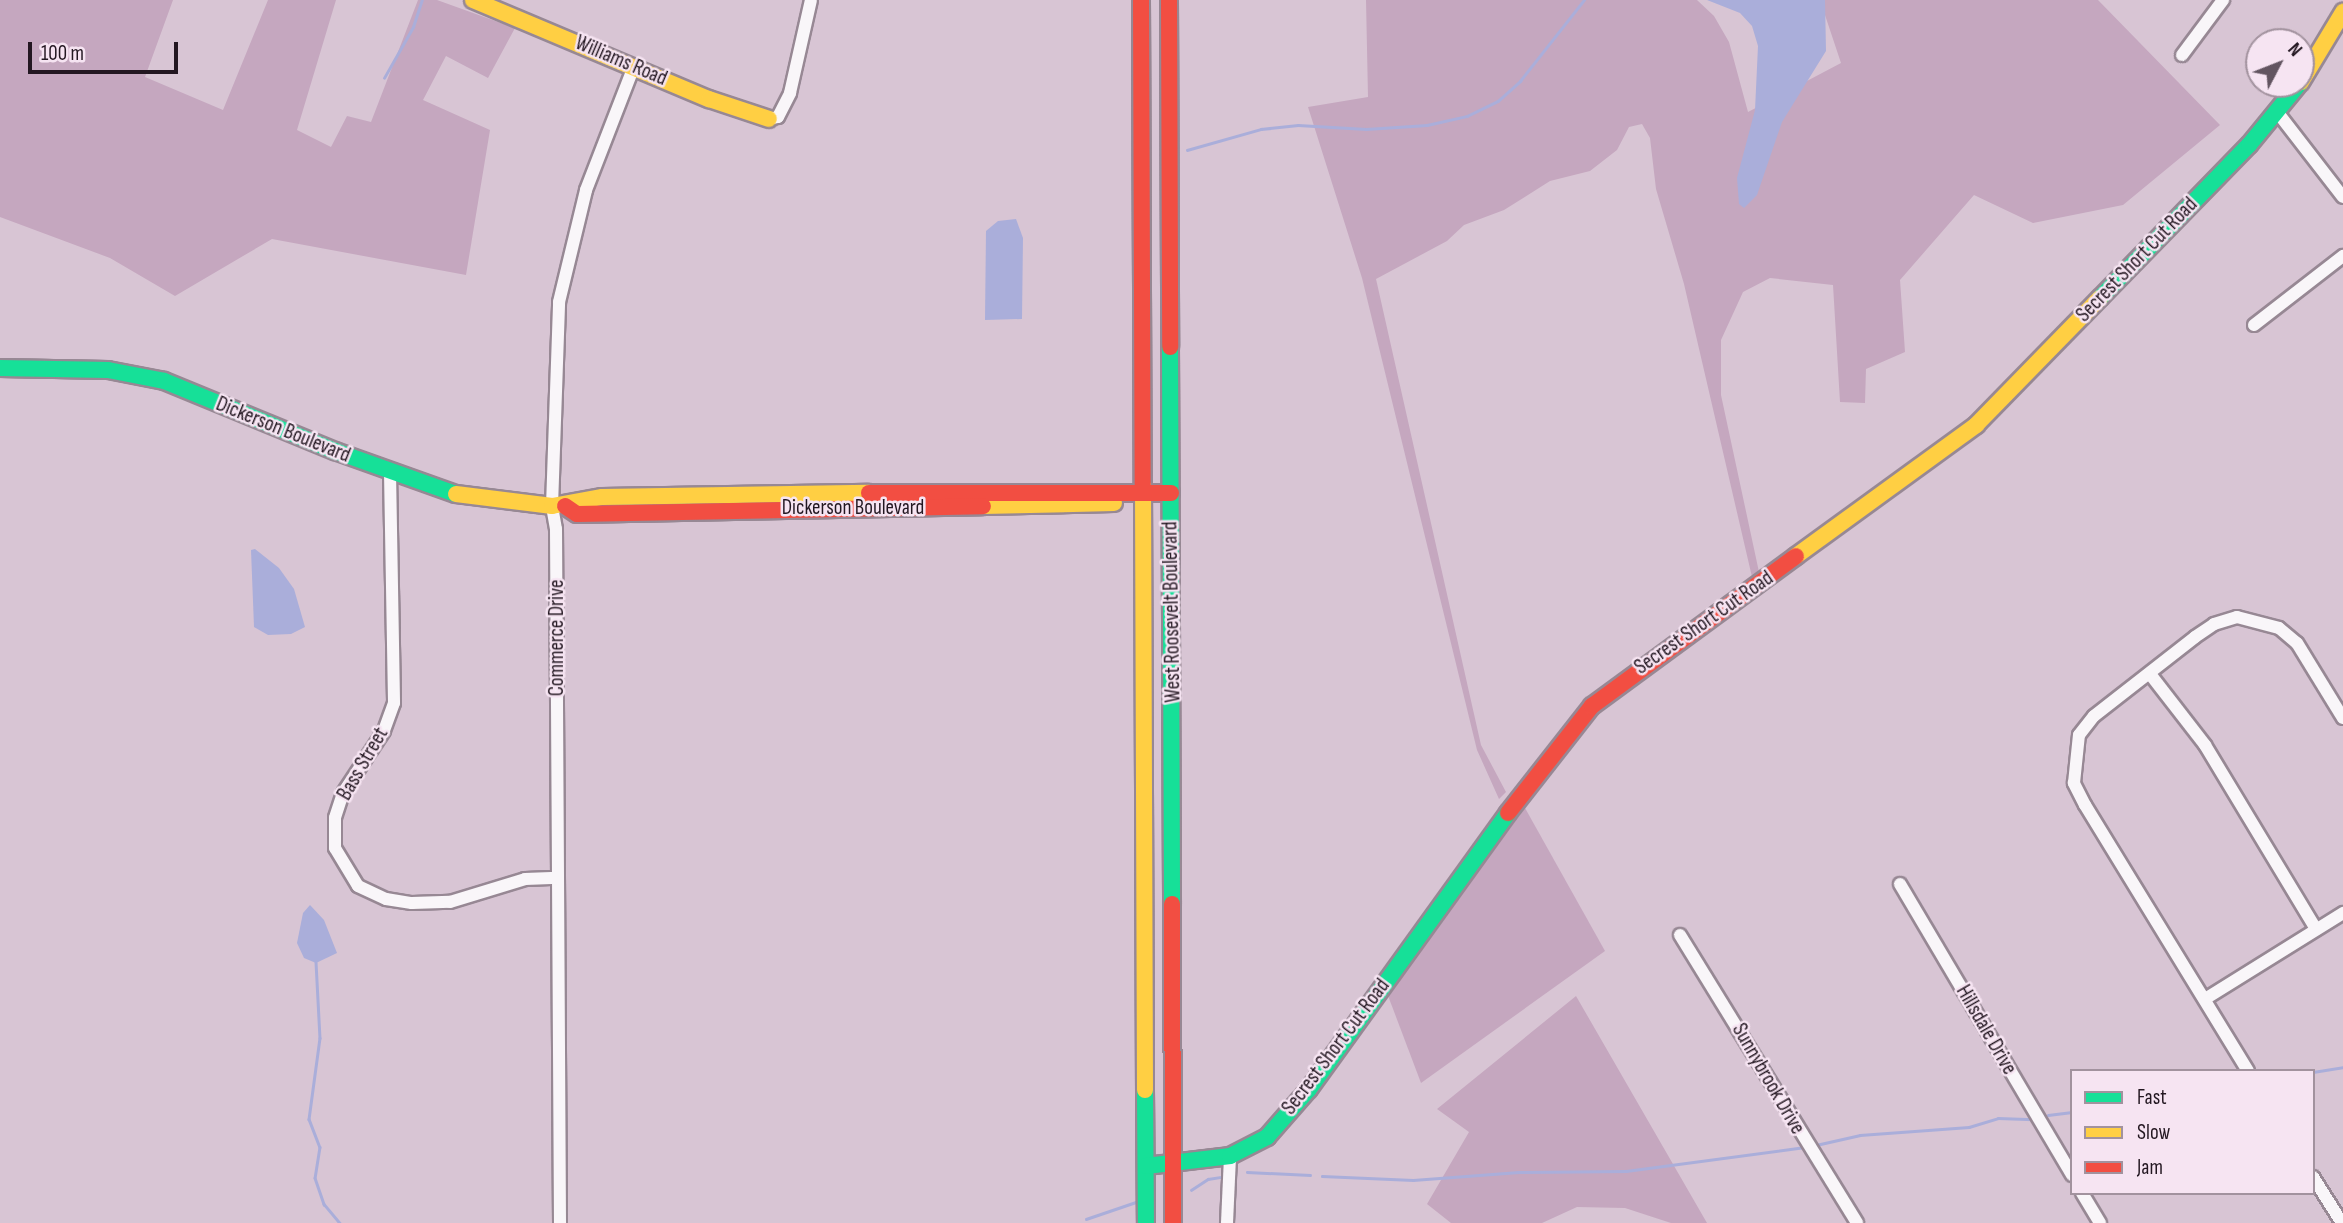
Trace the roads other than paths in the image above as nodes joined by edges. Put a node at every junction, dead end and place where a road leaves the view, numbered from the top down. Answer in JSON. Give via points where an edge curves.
{"nodes":[{"id":1,"x":473,"y":0,"type":"edge"},
{"id":2,"x":811,"y":0,"type":"edge"},
{"id":3,"x":1169,"y":0,"type":"edge"},
{"id":4,"x":2223,"y":0,"type":"edge"},
{"id":5,"x":1141,"y":1,"type":"edge"},
{"id":6,"x":2343,"y":12,"type":"edge"},
{"id":7,"x":2182,"y":55,"type":"dead end"},
{"id":8,"x":2315,"y":58,"type":"edge"},
{"id":9,"x":634,"y":66,"type":"junction"},
{"id":10,"x":2289,"y":98,"type":"edge"},
{"id":11,"x":2278,"y":113,"type":"junction"},
{"id":12,"x":769,"y":119,"type":"joint"},
{"id":13,"x":1169,"y":140,"type":"junction"},
{"id":14,"x":2343,"y":197,"type":"edge"},
{"id":15,"x":2343,"y":256,"type":"edge"},
{"id":16,"x":2254,"y":325,"type":"dead end"},
{"id":17,"x":0,"y":368,"type":"edge"},
{"id":18,"x":390,"y":472,"type":"junction"},
{"id":19,"x":1171,"y":494,"type":"junction"},
{"id":20,"x":925,"y":495,"type":"junction"},
{"id":21,"x":1142,"y":495,"type":"junction"},
{"id":22,"x":559,"y":506,"type":"junction"},
{"id":23,"x":861,"y":508,"type":"junction"},
{"id":24,"x":2150,"y":674,"type":"junction"},
{"id":25,"x":2343,"y":718,"type":"edge"},
{"id":26,"x":558,"y":878,"type":"junction"},
{"id":27,"x":1900,"y":884,"type":"dead end"},
{"id":28,"x":2343,"y":913,"type":"edge"},
{"id":29,"x":2316,"y":929,"type":"junction"},
{"id":30,"x":1680,"y":934,"type":"dead end"},
{"id":31,"x":2205,"y":999,"type":"junction"},
{"id":32,"x":2247,"y":1069,"type":"edge"},
{"id":33,"x":1230,"y":1157,"type":"junction"},
{"id":34,"x":1146,"y":1166,"type":"junction"},
{"id":35,"x":1176,"y":1166,"type":"junction"},
{"id":36,"x":2070,"y":1172,"type":"edge"},
{"id":37,"x":2315,"y":1180,"type":"edge"},
{"id":38,"x":2083,"y":1195,"type":"edge"},
{"id":39,"x":2341,"y":1219,"type":"edge"},
{"id":40,"x":560,"y":1223,"type":"edge"},
{"id":41,"x":1146,"y":1223,"type":"edge"},
{"id":42,"x":1173,"y":1223,"type":"edge"},
{"id":43,"x":1227,"y":1223,"type":"edge"},
{"id":44,"x":1857,"y":1223,"type":"edge"},
{"id":45,"x":2100,"y":1223,"type":"edge"}],
"edges":[{"from":1,"to":9,"type":"main road","name":"Williams Road"},
{"from":2,"to":12,"type":"street","via":[[790,93],[778,117]]},
{"from":3,"to":13,"type":"main road","name":"West Roosevelt Boulevard"},
{"from":4,"to":7,"type":"street"},
{"from":5,"to":13,"type":"main road","via":[[1152,2],[1156,13]]},
{"from":5,"to":21,"type":"main road","name":"West Roosevelt Boulevard"},
{"from":6,"to":8,"type":"main road","name":"Secrest Short Cut Road"},
{"from":9,"to":12,"type":"main road","name":"Williams Road"},
{"from":9,"to":22,"type":"street","name":"Commerce Drive","via":[[586,190],[559,302]]},
{"from":10,"to":11,"type":"main road","name":"Secrest Short Cut Road"},
{"from":11,"to":14,"type":"street"},
{"from":11,"to":33,"type":"main road","name":"Secrest Short Cut Road","via":[[1976,425],[1592,706],[1548,757],[1308,1089],[1267,1137]]},
{"from":13,"to":19,"type":"main road","name":"West Roosevelt Boulevard"},
{"from":15,"to":16,"type":"street"},
{"from":17,"to":18,"type":"main road","name":"Dickerson Boulevard","via":[[108,370],[164,381]]},
{"from":18,"to":22,"type":"main road","name":"Dickerson Boulevard","via":[[450,493]]},
{"from":18,"to":26,"type":"street","name":"Bass Street","via":[[394,703],[384,731],[343,793],[335,818],[335,848],[358,887],[386,899],[412,903],[450,902],[525,879]]},
{"from":19,"to":21,"type":"main road","name":"Dickerson Boulevard"},
{"from":19,"to":35,"type":"main road","name":"West Roosevelt Boulevard"},
{"from":20,"to":21,"type":"main road","name":"Dickerson Boulevard","via":[[1126,490]]},
{"from":20,"to":22,"type":"main road","name":"Dickerson Boulevard","via":[[602,497]]},
{"from":20,"to":23,"type":"main road","via":[[919,500]]},
{"from":21,"to":23,"type":"main road","name":"Dickerson Boulevard","via":[[1126,503]]},
{"from":21,"to":34,"type":"main road","name":"West Roosevelt Boulevard"},
{"from":22,"to":23,"type":"main road","name":"Dickerson Boulevard","via":[[577,514]]},
{"from":22,"to":26,"type":"street","name":"Commerce Drive"},
{"from":24,"to":25,"type":"street","via":[[2214,624],[2237,617],[2259,620],[2279,628],[2297,643]]},
{"from":24,"to":29,"type":"street","via":[[2205,745]]},
{"from":24,"to":31,"type":"street","via":[[2094,716],[2079,735],[2074,783]]},
{"from":26,"to":40,"type":"street","name":"Commerce Drive"},
{"from":27,"to":36,"type":"street","name":"Hillsdale Drive"},
{"from":28,"to":29,"type":"street"},
{"from":29,"to":31,"type":"street"},
{"from":30,"to":44,"type":"street","name":"Sunnybrook Drive"},
{"from":31,"to":32,"type":"street"},
{"from":33,"to":35,"type":"main road","name":"Secrest Short Cut Road"},
{"from":33,"to":43,"type":"street"},
{"from":34,"to":35,"type":"main road","name":"Secrest Short Cut Road"},
{"from":34,"to":41,"type":"main road","name":"West Roosevelt Boulevard"},
{"from":35,"to":42,"type":"main road","name":"West Roosevelt Boulevard"},
{"from":37,"to":39,"type":"street"},
{"from":38,"to":45,"type":"street"}]}
